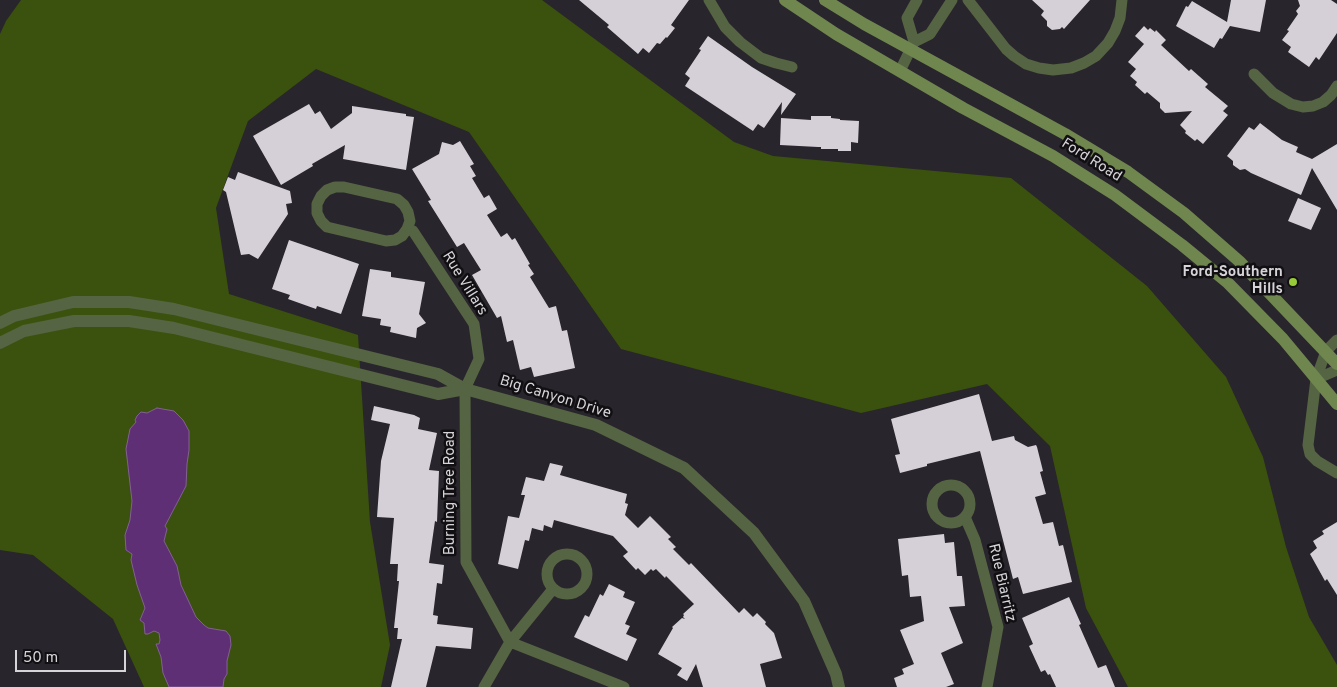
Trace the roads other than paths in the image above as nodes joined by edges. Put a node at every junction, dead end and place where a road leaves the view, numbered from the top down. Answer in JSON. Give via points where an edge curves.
{"nodes":[{"id":1,"x":708,"y":0,"type":"edge"},
{"id":2,"x":785,"y":0,"type":"edge"},
{"id":3,"x":825,"y":0,"type":"edge"},
{"id":4,"x":916,"y":0,"type":"edge"},
{"id":5,"x":952,"y":0,"type":"edge"},
{"id":6,"x":968,"y":0,"type":"edge"},
{"id":7,"x":1122,"y":0,"type":"edge"},
{"id":8,"x":913,"y":46,"type":"junction"},
{"id":9,"x":792,"y":66,"type":"dead end"},
{"id":10,"x":900,"y":71,"type":"junction"},
{"id":11,"x":1254,"y":74,"type":"dead end"},
{"id":12,"x":1337,"y":86,"type":"edge"},
{"id":13,"x":407,"y":229,"type":"junction"},
{"id":14,"x":14,"y":316,"type":"junction"},
{"id":15,"x":0,"y":323,"type":"edge"},
{"id":16,"x":24,"y":330,"type":"junction"},
{"id":17,"x":1337,"y":340,"type":"edge"},
{"id":18,"x":0,"y":343,"type":"edge"},
{"id":19,"x":1326,"y":351,"type":"junction"},
{"id":20,"x":1337,"y":364,"type":"edge"},
{"id":21,"x":1337,"y":370,"type":"edge"},
{"id":22,"x":1316,"y":379,"type":"junction"},
{"id":23,"x":465,"y":389,"type":"junction"},
{"id":24,"x":1337,"y":404,"type":"edge"},
{"id":25,"x":1337,"y":473,"type":"edge"},
{"id":26,"x":965,"y":517,"type":"dead end"},
{"id":27,"x":553,"y":589,"type":"dead end"},
{"id":28,"x":510,"y":642,"type":"junction"},
{"id":29,"x":989,"y":686,"type":"edge"},
{"id":30,"x":484,"y":687,"type":"edge"},
{"id":31,"x":624,"y":687,"type":"edge"},
{"id":32,"x":839,"y":687,"type":"edge"}],
"edges":[{"from":1,"to":9,"type":"street","via":[[725,27],[740,42],[761,58]]},
{"from":2,"to":10,"type":"main road","name":"Ford Road"},
{"from":3,"to":8,"type":"main road","name":"Ford Road","via":[[864,24]]},
{"from":4,"to":8,"type":"street","via":[[907,18]]},
{"from":5,"to":8,"type":"street","via":[[930,34]]},
{"from":6,"to":7,"type":"street","via":[[1014,56],[1032,66],[1053,70],[1071,68],[1096,56],[1116,31]]},
{"from":8,"to":10,"type":"street"},
{"from":8,"to":19,"type":"main road","name":"Ford Road","via":[[1128,172],[1184,213],[1239,261]]},
{"from":10,"to":22,"type":"main road","name":"Ford Road","via":[[1053,156],[1137,211],[1227,282],[1283,339]]},
{"from":11,"to":12,"type":"street","via":[[1273,92],[1291,104],[1303,107],[1323,102]]},
{"from":13,"to":13,"type":"street","via":[[410,221],[408,212],[397,199],[335,187],[327,190],[317,204],[320,221],[327,227],[386,241],[402,236]]},
{"from":13,"to":23,"type":"street","name":"Rue Villars","via":[[413,231],[474,324],[479,360]]},
{"from":14,"to":15,"type":"street","name":"Big Canyon Drive"},
{"from":14,"to":16,"type":"street"},
{"from":14,"to":23,"type":"street","name":"Big Canyon Drive","via":[[73,302],[129,302],[174,309],[438,374]]},
{"from":16,"to":18,"type":"street","name":"Big Canyon Drive"},
{"from":16,"to":23,"type":"street","name":"Big Canyon Drive","via":[[74,321],[129,321],[174,328],[438,394]]},
{"from":17,"to":19,"type":"street"},
{"from":19,"to":20,"type":"main road","name":"Ford Road"},
{"from":19,"to":22,"type":"street"},
{"from":21,"to":22,"type":"street"},
{"from":22,"to":24,"type":"main road","name":"Ford Road"},
{"from":22,"to":25,"type":"street","via":[[1308,450],[1316,461]]},
{"from":23,"to":28,"type":"street","name":"Burning Tree Road","via":[[466,562]]},
{"from":23,"to":32,"type":"street","name":"Big Canyon Drive","via":[[596,425],[684,468],[754,532],[804,601]]},
{"from":26,"to":29,"type":"street","name":"Rue Biarritz","via":[[975,540],[998,627]]},
{"from":27,"to":28,"type":"street"},
{"from":28,"to":30,"type":"street"},
{"from":28,"to":31,"type":"street"}]}
